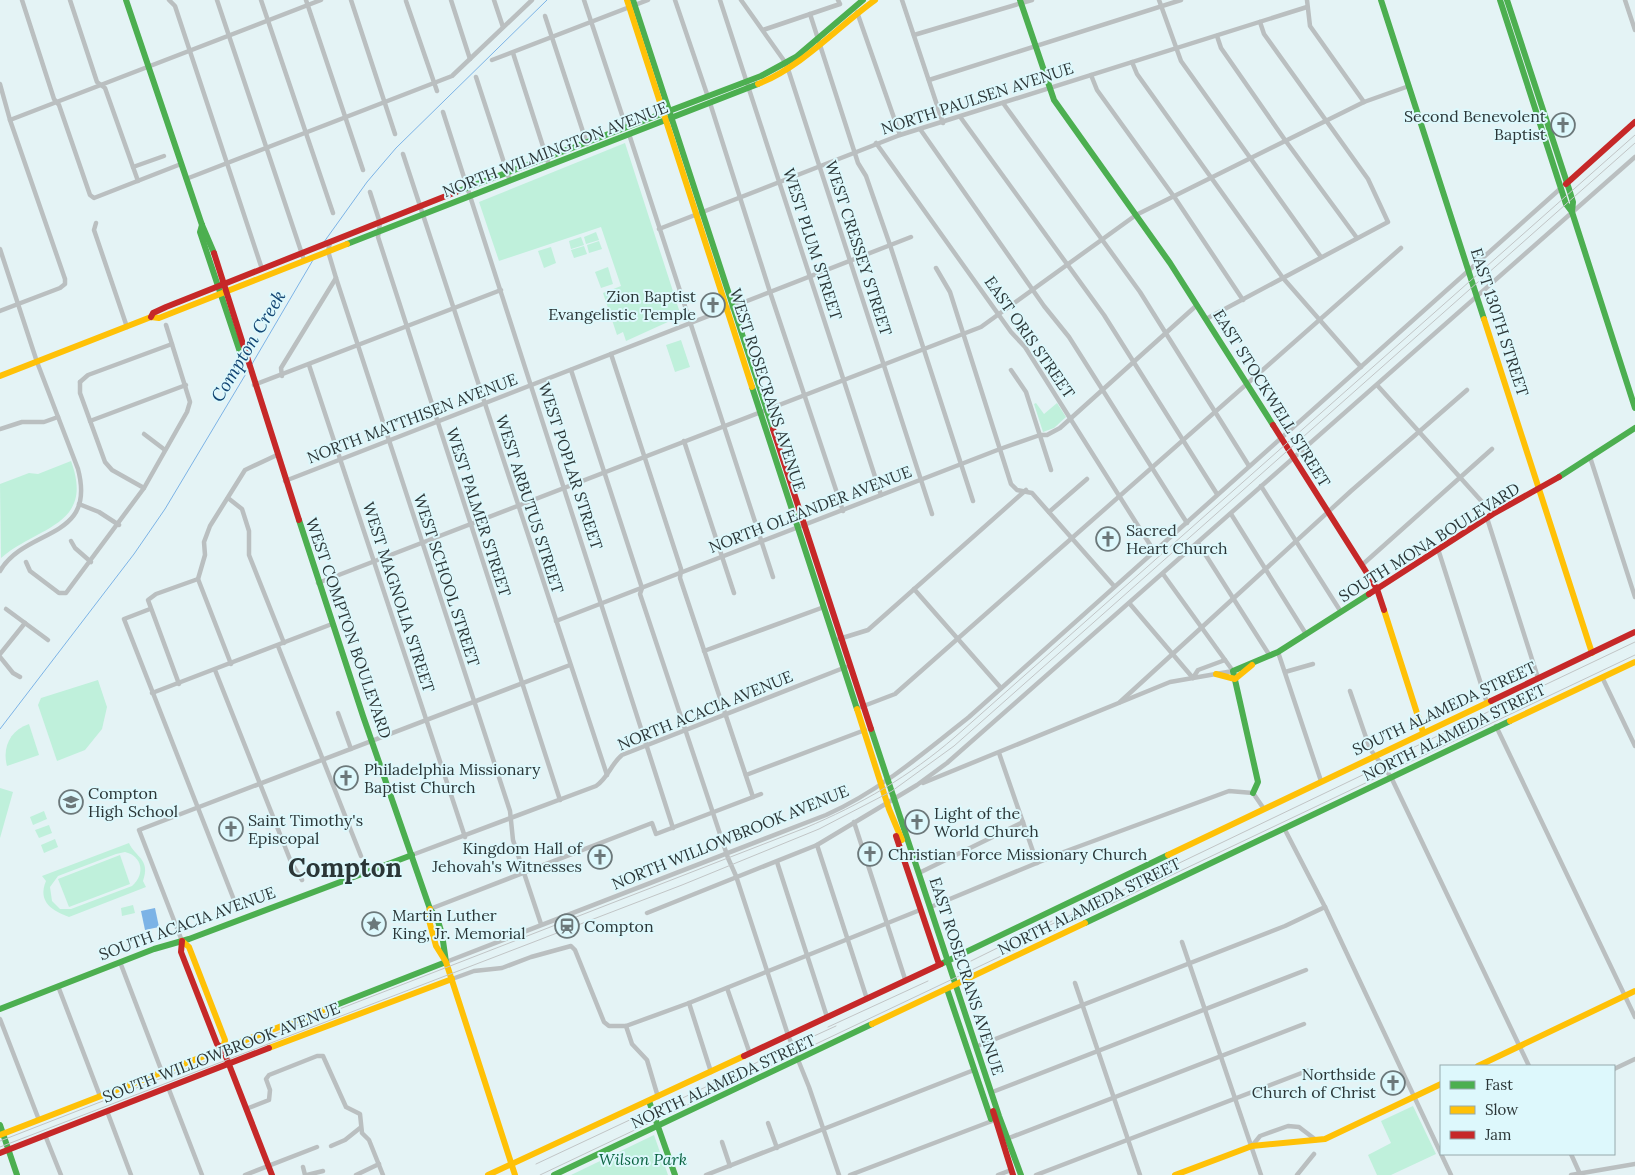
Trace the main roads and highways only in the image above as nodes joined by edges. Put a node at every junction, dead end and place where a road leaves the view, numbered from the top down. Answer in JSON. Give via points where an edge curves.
{"nodes":[{"id":1,"x":126,"y":0,"type":"edge"},
{"id":2,"x":627,"y":0,"type":"edge"},
{"id":3,"x":863,"y":0,"type":"edge"},
{"id":4,"x":875,"y":0,"type":"edge"},
{"id":5,"x":1381,"y":0,"type":"edge"},
{"id":6,"x":1500,"y":0,"type":"edge"},
{"id":7,"x":1507,"y":0,"type":"edge"},
{"id":8,"x":1021,"y":2,"type":"edge"},
{"id":9,"x":632,"y":4,"type":"edge"},
{"id":10,"x":856,"y":9,"type":"junction"},
{"id":11,"x":787,"y":66,"type":"junction"},
{"id":12,"x":668,"y":116,"type":"junction"},
{"id":13,"x":1635,"y":122,"type":"edge"},
{"id":14,"x":628,"y":131,"type":"junction"},
{"id":15,"x":1567,"y":182,"type":"junction"},
{"id":16,"x":1561,"y":188,"type":"junction"},
{"id":17,"x":1572,"y":212,"type":"junction"},
{"id":18,"x":304,"y":258,"type":"junction"},
{"id":19,"x":222,"y":289,"type":"junction"},
{"id":20,"x":0,"y":376,"type":"edge"},
{"id":21,"x":1635,"y":406,"type":"edge"},
{"id":22,"x":1635,"y":428,"type":"edge"},
{"id":23,"x":1540,"y":490,"type":"junction"},
{"id":24,"x":802,"y":527,"type":"junction"},
{"id":25,"x":1377,"y":589,"type":"junction"},
{"id":26,"x":1635,"y":632,"type":"edge"},
{"id":27,"x":838,"y":640,"type":"junction"},
{"id":28,"x":1592,"y":653,"type":"junction"},
{"id":29,"x":1635,"y":662,"type":"edge"},
{"id":30,"x":1253,"y":664,"type":"junction"},
{"id":31,"x":1216,"y":674,"type":"road end"},
{"id":32,"x":1235,"y":679,"type":"junction"},
{"id":33,"x":1423,"y":732,"type":"junction"},
{"id":34,"x":885,"y":784,"type":"junction"},
{"id":35,"x":1253,"y":793,"type":"road end"},
{"id":36,"x":895,"y":801,"type":"junction"},
{"id":37,"x":889,"y":809,"type":"junction"},
{"id":38,"x":1264,"y":809,"type":"joint"},
{"id":39,"x":412,"y":855,"type":"junction"},
{"id":40,"x":924,"y":897,"type":"junction"},
{"id":41,"x":182,"y":941,"type":"junction"},
{"id":42,"x":951,"y":958,"type":"junction"},
{"id":43,"x":446,"y":962,"type":"junction"},
{"id":44,"x":938,"y":964,"type":"junction"},
{"id":45,"x":452,"y":979,"type":"junction"},
{"id":46,"x":960,"y":983,"type":"junction"},
{"id":47,"x":947,"y":989,"type":"junction"},
{"id":48,"x":1635,"y":991,"type":"edge"},
{"id":49,"x":0,"y":1009,"type":"edge"},
{"id":50,"x":976,"y":1047,"type":"junction"},
{"id":51,"x":223,"y":1049,"type":"junction"},
{"id":52,"x":228,"y":1061,"type":"junction"},
{"id":53,"x":1480,"y":1065,"type":"edge"},
{"id":54,"x":1440,"y":1084,"type":"edge"},
{"id":55,"x":650,"y":1101,"type":"junction"},
{"id":56,"x":0,"y":1125,"type":"edge"},
{"id":57,"x":658,"y":1127,"type":"junction"},
{"id":58,"x":2,"y":1136,"type":"edge"},
{"id":59,"x":1008,"y":1138,"type":"junction"},
{"id":60,"x":8,"y":1150,"type":"junction"},
{"id":61,"x":0,"y":1153,"type":"edge"},
{"id":62,"x":1007,"y":1156,"type":"junction"},
{"id":63,"x":511,"y":1165,"type":"junction"},
{"id":64,"x":1012,"y":1172,"type":"edge"},
{"id":65,"x":17,"y":1175,"type":"edge"},
{"id":66,"x":272,"y":1175,"type":"edge"},
{"id":67,"x":488,"y":1175,"type":"edge"},
{"id":68,"x":515,"y":1175,"type":"edge"},
{"id":69,"x":554,"y":1175,"type":"edge"},
{"id":70,"x":674,"y":1175,"type":"edge"},
{"id":71,"x":1021,"y":1175,"type":"edge"},
{"id":72,"x":1175,"y":1175,"type":"edge"}],
"edges":[{"from":1,"to":19,"type":"main road","name":"WEST COMPTON BOULEVARD","via":[[209,238]]},
{"from":2,"to":9,"type":"main road","name":"WEST ROSECRANS AVENUE"},
{"from":3,"to":10,"type":"main road","name":"NORTH WILMINGTON AVENUE"},
{"from":4,"to":10,"type":"main road","name":"NORTH WILMINGTON AVENUE"},
{"from":5,"to":23,"type":"main road","name":"EAST 130TH STREET"},
{"from":6,"to":16,"type":"main road"},
{"from":7,"to":15,"type":"main road"},
{"from":8,"to":25,"type":"main road","name":"EAST STOCKWELL STREET","via":[[1054,100],[1197,305]]},
{"from":9,"to":12,"type":"main road","name":"WEST ROSECRANS AVENUE"},
{"from":10,"to":11,"type":"main road","name":"NORTH WILMINGTON AVENUE"},
{"from":10,"to":11,"type":"main road","name":"NORTH WILMINGTON AVENUE","via":[[820,46]]},
{"from":11,"to":12,"type":"main road","name":"NORTH WILMINGTON AVENUE"},
{"from":12,"to":14,"type":"main road","name":"NORTH WILMINGTON AVENUE"},
{"from":12,"to":24,"type":"main road","name":"WEST ROSECRANS AVENUE"},
{"from":13,"to":15,"type":"main road"},
{"from":14,"to":18,"type":"main road","name":"NORTH WILMINGTON AVENUE","via":[[589,150],[423,216]]},
{"from":14,"to":18,"type":"main road","name":"NORTH WILMINGTON AVENUE","via":[[587,142],[508,172],[310,251]]},
{"from":15,"to":16,"type":"main road"},
{"from":15,"to":17,"type":"main road","via":[[1573,202]]},
{"from":16,"to":17,"type":"main road"},
{"from":17,"to":21,"type":"main road"},
{"from":18,"to":19,"type":"main road","name":"NORTH WILMINGTON AVENUE"},
{"from":18,"to":19,"type":"main road","name":"NORTH WILMINGTON AVENUE","via":[[262,269]]},
{"from":19,"to":20,"type":"main road","via":[[160,310],[151,317]]},
{"from":19,"to":39,"type":"main road","name":"WEST COMPTON BOULEVARD","via":[[243,340],[254,385],[318,583]]},
{"from":22,"to":23,"type":"main road","name":"SOUTH MONA BOULEVARD"},
{"from":23,"to":25,"type":"main road","name":"SOUTH MONA BOULEVARD","via":[[1490,516]]},
{"from":23,"to":28,"type":"main road","name":"EAST 130TH STREET"},
{"from":24,"to":27,"type":"main road","name":"WEST ROSECRANS AVENUE"},
{"from":24,"to":27,"type":"main road","name":"WEST ROSECRANS AVENUE","via":[[824,606]]},
{"from":25,"to":30,"type":"main road","name":"SOUTH MONA BOULEVARD","via":[[1278,652]]},
{"from":25,"to":33,"type":"main road","name":"EAST STOCKWELL STREET"},
{"from":26,"to":28,"type":"main road","name":"SOUTH ALAMEDA STREET"},
{"from":27,"to":34,"type":"main road","name":"WEST ROSECRANS AVENUE"},
{"from":28,"to":33,"type":"main road","name":"SOUTH ALAMEDA STREET"},
{"from":29,"to":46,"type":"main road","name":"NORTH ALAMEDA STREET"},
{"from":30,"to":32,"type":"main road"},
{"from":30,"to":32,"type":"main road","name":"SOUTH MONA BOULEVARD","via":[[1232,671]]},
{"from":31,"to":32,"type":"main road"},
{"from":32,"to":35,"type":"main road","via":[[1258,782]]},
{"from":33,"to":38,"type":"main road","name":"SOUTH ALAMEDA STREET"},
{"from":34,"to":36,"type":"main road","name":"EAST ROSECRANS AVENUE"},
{"from":34,"to":37,"type":"main road","name":"EAST ROSECRANS AVENUE"},
{"from":36,"to":40,"type":"main road","name":"EAST ROSECRANS AVENUE"},
{"from":36,"to":42,"type":"main road"},
{"from":37,"to":40,"type":"main road","name":"EAST ROSECRANS AVENUE"},
{"from":37,"to":44,"type":"main road"},
{"from":38,"to":42,"type":"main road","name":"NORTH ALAMEDA STREET"},
{"from":39,"to":41,"type":"main road","name":"SOUTH ACACIA AVENUE"},
{"from":39,"to":43,"type":"main road","name":"WEST COMPTON BOULEVARD","via":[[430,909],[427,914],[440,956]]},
{"from":40,"to":50,"type":"main road","name":"EAST ROSECRANS AVENUE"},
{"from":41,"to":49,"type":"main road","name":"SOUTH ACACIA AVENUE"},
{"from":41,"to":51,"type":"main road","via":[[181,952],[217,1044]]},
{"from":42,"to":44,"type":"main road","name":"NORTH ALAMEDA STREET"},
{"from":43,"to":45,"type":"main road"},
{"from":43,"to":51,"type":"main road","name":"SOUTH WILLOWBROOK AVENUE"},
{"from":44,"to":55,"type":"main road","name":"NORTH ALAMEDA STREET"},
{"from":45,"to":52,"type":"main road","name":"SOUTH WILLOWBROOK AVENUE"},
{"from":45,"to":63,"type":"main road"},
{"from":46,"to":47,"type":"main road","name":"NORTH ALAMEDA STREET"},
{"from":46,"to":50,"type":"main road"},
{"from":47,"to":57,"type":"main road","name":"NORTH ALAMEDA STREET"},
{"from":47,"to":62,"type":"main road"},
{"from":48,"to":53,"type":"main road"},
{"from":50,"to":59,"type":"main road","name":"EAST ROSECRANS AVENUE"},
{"from":50,"to":59,"type":"main road","via":[[995,1092]]},
{"from":50,"to":62,"type":"main road","name":"EAST ROSECRANS AVENUE"},
{"from":51,"to":52,"type":"main road"},
{"from":51,"to":58,"type":"main road","name":"SOUTH WILLOWBROOK AVENUE"},
{"from":52,"to":60,"type":"main road","name":"SOUTH WILLOWBROOK AVENUE"},
{"from":52,"to":66,"type":"main road"},
{"from":54,"to":72,"type":"main road","via":[[1332,1137],[1252,1146]]},
{"from":55,"to":57,"type":"main road"},
{"from":55,"to":63,"type":"main road","name":"NORTH ALAMEDA STREET"},
{"from":56,"to":58,"type":"main road"},
{"from":57,"to":69,"type":"main road","name":"NORTH ALAMEDA STREET"},
{"from":57,"to":70,"type":"main road"},
{"from":58,"to":60,"type":"main road"},
{"from":59,"to":71,"type":"main road","name":"EAST ROSECRANS AVENUE"},
{"from":60,"to":61,"type":"main road","name":"SOUTH WILLOWBROOK AVENUE"},
{"from":60,"to":65,"type":"main road"},
{"from":62,"to":64,"type":"main road","name":"EAST ROSECRANS AVENUE"},
{"from":63,"to":67,"type":"main road"},
{"from":63,"to":68,"type":"main road"}]}
